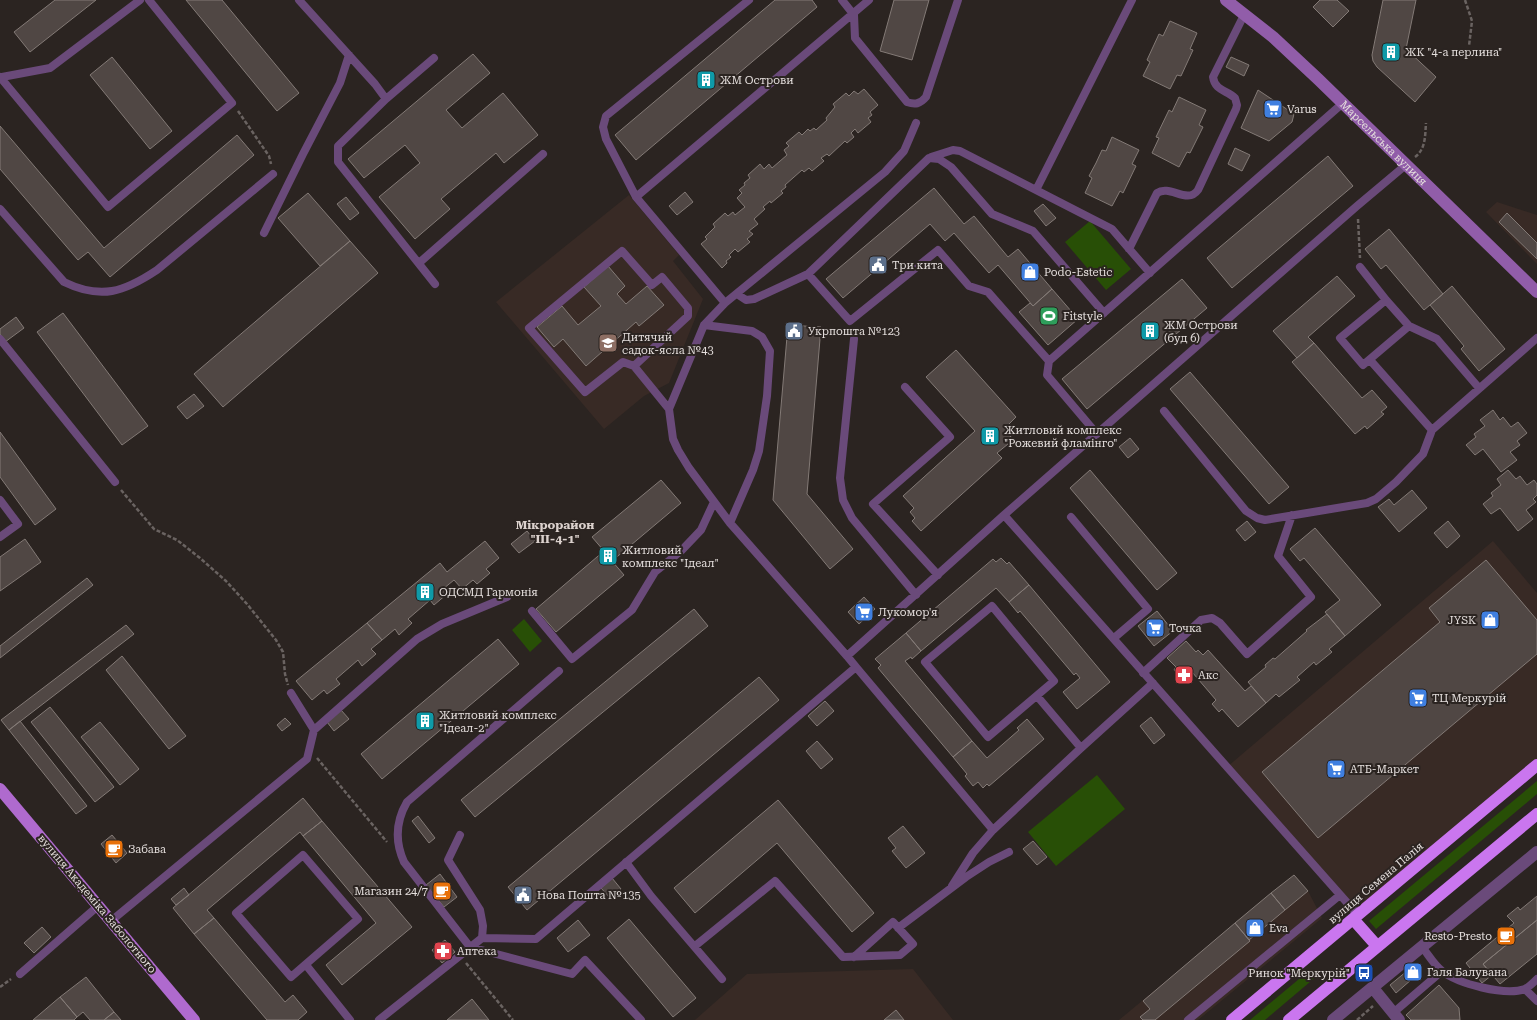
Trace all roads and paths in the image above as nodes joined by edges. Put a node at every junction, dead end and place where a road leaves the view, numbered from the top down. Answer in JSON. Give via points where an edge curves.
{"nodes":[{"id":1,"x":140,"y":0,"type":"edge"},
{"id":2,"x":149,"y":0,"type":"edge"},
{"id":3,"x":299,"y":0,"type":"edge"},
{"id":4,"x":749,"y":0,"type":"edge"},
{"id":5,"x":842,"y":0,"type":"edge"},
{"id":6,"x":869,"y":0,"type":"edge"},
{"id":7,"x":958,"y":0,"type":"edge"},
{"id":8,"x":1132,"y":0,"type":"edge"},
{"id":9,"x":1226,"y":0,"type":"edge"},
{"id":10,"x":1464,"y":0,"type":"edge"},
{"id":11,"x":854,"y":14,"type":"junction"},
{"id":12,"x":1244,"y":15,"type":"junction"},
{"id":13,"x":1469,"y":46,"type":"dead end"},
{"id":14,"x":349,"y":55,"type":"junction"},
{"id":15,"x":434,"y":58,"type":"dead end"},
{"id":16,"x":1,"y":77,"type":"edge"},
{"id":17,"x":386,"y":99,"type":"junction"},
{"id":18,"x":1343,"y":102,"type":"junction"},
{"id":19,"x":232,"y":103,"type":"junction"},
{"id":20,"x":916,"y":123,"type":"dead end"},
{"id":21,"x":1426,"y":123,"type":"dead end"},
{"id":22,"x":543,"y":154,"type":"dead end"},
{"id":23,"x":929,"y":158,"type":"junction"},
{"id":24,"x":1407,"y":164,"type":"junction"},
{"id":25,"x":273,"y":174,"type":"joint"},
{"id":26,"x":1036,"y":190,"type":"junction"},
{"id":27,"x":636,"y":197,"type":"junction"},
{"id":28,"x":1357,"y":206,"type":"junction"},
{"id":29,"x":0,"y":209,"type":"edge"},
{"id":30,"x":264,"y":233,"type":"dead end"},
{"id":31,"x":1129,"y":249,"type":"junction"},
{"id":32,"x":419,"y":263,"type":"junction"},
{"id":33,"x":1360,"y":267,"type":"joint"},
{"id":34,"x":1150,"y":272,"type":"junction"},
{"id":35,"x":808,"y":274,"type":"junction"},
{"id":36,"x":435,"y":284,"type":"dead end"},
{"id":37,"x":1537,"y":292,"type":"edge"},
{"id":38,"x":737,"y":294,"type":"junction"},
{"id":39,"x":1386,"y":300,"type":"junction"},
{"id":40,"x":725,"y":303,"type":"junction"},
{"id":41,"x":1104,"y":313,"type":"junction"},
{"id":42,"x":704,"y":325,"type":"junction"},
{"id":43,"x":1409,"y":326,"type":"junction"},
{"id":44,"x":1537,"y":338,"type":"edge"},
{"id":45,"x":0,"y":339,"type":"edge"},
{"id":46,"x":854,"y":339,"type":"dead end"},
{"id":47,"x":1370,"y":360,"type":"junction"},
{"id":48,"x":1049,"y":361,"type":"junction"},
{"id":49,"x":634,"y":366,"type":"junction"},
{"id":50,"x":906,"y":387,"type":"dead end"},
{"id":51,"x":1480,"y":388,"type":"junction"},
{"id":52,"x":669,"y":409,"type":"junction"},
{"id":53,"x":1164,"y":411,"type":"dead end"},
{"id":54,"x":1432,"y":430,"type":"junction"},
{"id":55,"x":1097,"y":434,"type":"junction"},
{"id":56,"x":115,"y":482,"type":"joint"},
{"id":57,"x":0,"y":500,"type":"edge"},
{"id":58,"x":714,"y":502,"type":"junction"},
{"id":59,"x":1004,"y":515,"type":"junction"},
{"id":60,"x":1292,"y":515,"type":"junction"},
{"id":61,"x":1071,"y":517,"type":"dead end"},
{"id":62,"x":730,"y":523,"type":"junction"},
{"id":63,"x":0,"y":537,"type":"edge"},
{"id":64,"x":938,"y":575,"type":"junction"},
{"id":65,"x":916,"y":595,"type":"junction"},
{"id":66,"x":507,"y":597,"type":"dead end"},
{"id":67,"x":532,"y":611,"type":"dead end"},
{"id":68,"x":1114,"y":638,"type":"junction"},
{"id":69,"x":847,"y":656,"type":"junction"},
{"id":70,"x":856,"y":668,"type":"junction"},
{"id":71,"x":559,"y":671,"type":"dead end"},
{"id":72,"x":1144,"y":672,"type":"junction"},
{"id":73,"x":1153,"y":683,"type":"junction"},
{"id":74,"x":291,"y":693,"type":"joint"},
{"id":75,"x":1037,"y":696,"type":"junction"},
{"id":76,"x":314,"y":730,"type":"junction"},
{"id":77,"x":1081,"y":748,"type":"junction"},
{"id":78,"x":310,"y":749,"type":"junction"},
{"id":79,"x":1537,"y":765,"type":"edge"},
{"id":80,"x":0,"y":789,"type":"edge"},
{"id":81,"x":1537,"y":814,"type":"edge"},
{"id":82,"x":993,"y":830,"type":"junction"},
{"id":83,"x":460,"y":835,"type":"dead end"},
{"id":84,"x":389,"y":844,"type":"dead end"},
{"id":85,"x":1009,"y":852,"type":"dead end"},
{"id":86,"x":1537,"y":852,"type":"edge"},
{"id":87,"x":626,"y":862,"type":"junction"},
{"id":88,"x":950,"y":890,"type":"junction"},
{"id":89,"x":1340,"y":895,"type":"junction"},
{"id":90,"x":98,"y":906,"type":"junction"},
{"id":91,"x":1355,"y":917,"type":"junction"},
{"id":92,"x":111,"y":921,"type":"junction"},
{"id":93,"x":898,"y":928,"type":"junction"},
{"id":94,"x":482,"y":938,"type":"junction"},
{"id":95,"x":694,"y":946,"type":"junction"},
{"id":96,"x":1377,"y":946,"type":"junction"},
{"id":97,"x":470,"y":947,"type":"junction"},
{"id":98,"x":1422,"y":947,"type":"junction"},
{"id":99,"x":460,"y":956,"type":"junction"},
{"id":100,"x":854,"y":957,"type":"junction"},
{"id":101,"x":306,"y":964,"type":"junction"},
{"id":102,"x":1442,"y":971,"type":"junction"},
{"id":103,"x":20,"y":974,"type":"dead end"},
{"id":104,"x":722,"y":979,"type":"dead end"},
{"id":105,"x":1537,"y":979,"type":"edge"},
{"id":106,"x":1373,"y":988,"type":"junction"},
{"id":107,"x":1525,"y":989,"type":"junction"},
{"id":108,"x":1381,"y":999,"type":"junction"},
{"id":109,"x":1537,"y":1001,"type":"edge"},
{"id":110,"x":1396,"y":1016,"type":"edge"},
{"id":111,"x":194,"y":1020,"type":"edge"},
{"id":112,"x":350,"y":1020,"type":"edge"},
{"id":113,"x":379,"y":1020,"type":"edge"},
{"id":114,"x":513,"y":1020,"type":"edge"},
{"id":115,"x":641,"y":1020,"type":"edge"},
{"id":116,"x":1188,"y":1020,"type":"edge"},
{"id":117,"x":1232,"y":1020,"type":"edge"},
{"id":118,"x":1289,"y":1020,"type":"edge"},
{"id":119,"x":1333,"y":1020,"type":"edge"},
{"id":120,"x":1357,"y":1020,"type":"edge"}],
"edges":[{"from":1,"to":16,"type":"lane","via":[[50,68]]},
{"from":2,"to":19,"type":"lane"},
{"from":3,"to":14,"type":"lane"},
{"from":4,"to":27,"type":"lane","via":[[606,116],[603,127],[606,139]]},
{"from":5,"to":11,"type":"lane"},
{"from":6,"to":11,"type":"lane"},
{"from":7,"to":11,"type":"lane","via":[[926,97],[922,102],[914,104],[907,102],[855,38]]},
{"from":8,"to":26,"type":"lane"},
{"from":9,"to":12,"type":"street","name":"Марсельська вулиця"},
{"from":10,"to":13,"type":"path","via":[[1472,21]]},
{"from":11,"to":27,"type":"lane"},
{"from":12,"to":18,"type":"street","name":"Марсельська вулиця","via":[[1273,37]]},
{"from":12,"to":31,"type":"lane","via":[[1213,77],[1216,86],[1233,95],[1237,105],[1198,190],[1188,196],[1169,190],[1157,193]]},
{"from":14,"to":17,"type":"lane"},
{"from":14,"to":30,"type":"lane","via":[[340,83]]},
{"from":15,"to":17,"type":"lane"},
{"from":16,"to":19,"type":"lane","via":[[108,207]]},
{"from":17,"to":32,"type":"lane","via":[[338,146],[338,162]]},
{"from":18,"to":24,"type":"street","name":"Марсельська вулиця"},
{"from":18,"to":34,"type":"lane"},
{"from":19,"to":25,"type":"path","via":[[269,156]]},
{"from":20,"to":38,"type":"lane","via":[[904,151],[885,172]]},
{"from":21,"to":24,"type":"path","via":[[1424,144],[1419,155]]},
{"from":22,"to":32,"type":"lane"},
{"from":23,"to":26,"type":"lane","via":[[953,150],[960,151]]},
{"from":23,"to":35,"type":"lane"},
{"from":23,"to":41,"type":"lane","via":[[939,159],[951,167],[992,214],[1033,231]]},
{"from":24,"to":28,"type":"lane"},
{"from":24,"to":37,"type":"street","name":"Марсельська вулиця"},
{"from":25,"to":29,"type":"lane","via":[[142,281],[109,292],[90,292],[64,282]]},
{"from":26,"to":31,"type":"lane","via":[[1112,229]]},
{"from":27,"to":40,"type":"lane"},
{"from":28,"to":33,"type":"path"},
{"from":28,"to":55,"type":"lane"},
{"from":31,"to":34,"type":"lane"},
{"from":32,"to":36,"type":"lane"},
{"from":33,"to":39,"type":"lane"},
{"from":34,"to":41,"type":"lane"},
{"from":35,"to":38,"type":"lane","via":[[754,299],[746,300]]},
{"from":35,"to":48,"type":"lane","via":[[850,321],[938,250],[969,286],[988,292]]},
{"from":38,"to":40,"type":"lane"},
{"from":39,"to":43,"type":"lane"},
{"from":39,"to":47,"type":"lane","via":[[1340,338],[1363,365]]},
{"from":40,"to":42,"type":"lane"},
{"from":41,"to":48,"type":"lane"},
{"from":42,"to":52,"type":"lane"},
{"from":42,"to":62,"type":"lane","via":[[752,331],[762,337],[770,351],[765,415],[759,450]]},
{"from":43,"to":47,"type":"lane"},
{"from":43,"to":51,"type":"lane","via":[[1437,339]]},
{"from":44,"to":51,"type":"lane"},
{"from":45,"to":56,"type":"lane"},
{"from":46,"to":65,"type":"lane","via":[[840,478],[843,500],[852,518]]},
{"from":47,"to":54,"type":"lane"},
{"from":48,"to":55,"type":"lane","via":[[1047,375]]},
{"from":49,"to":49,"type":"lane","via":[[688,316],[688,308],[662,276],[652,285],[622,251],[529,328],[585,392],[623,362]]},
{"from":49,"to":52,"type":"lane"},
{"from":50,"to":64,"type":"lane","via":[[950,437],[873,504]]},
{"from":51,"to":54,"type":"lane"},
{"from":52,"to":58,"type":"lane","via":[[673,439],[678,450]]},
{"from":53,"to":60,"type":"lane","via":[[1246,511],[1265,520]]},
{"from":54,"to":60,"type":"lane","via":[[1423,454],[1376,499],[1367,503]]},
{"from":55,"to":59,"type":"lane"},
{"from":56,"to":74,"type":"path","via":[[154,529],[177,540],[200,558],[226,580],[247,604],[283,652],[285,674]]},
{"from":57,"to":63,"type":"lane","via":[[18,524]]},
{"from":58,"to":62,"type":"lane"},
{"from":58,"to":67,"type":"lane","via":[[701,530],[681,551],[655,572],[632,610],[572,659]]},
{"from":59,"to":64,"type":"lane"},
{"from":59,"to":68,"type":"lane"},
{"from":60,"to":72,"type":"lane","via":[[1278,556],[1311,597],[1247,654],[1220,623],[1212,618],[1201,620]]},
{"from":61,"to":68,"type":"lane","via":[[1148,609]]},
{"from":62,"to":69,"type":"lane"},
{"from":64,"to":65,"type":"lane"},
{"from":65,"to":69,"type":"lane"},
{"from":66,"to":76,"type":"lane","via":[[442,624],[417,639]]},
{"from":68,"to":72,"type":"lane"},
{"from":69,"to":70,"type":"lane"},
{"from":70,"to":82,"type":"lane"},
{"from":70,"to":87,"type":"lane"},
{"from":71,"to":97,"type":"lane","via":[[407,802],[401,812],[398,838],[404,862]]},
{"from":72,"to":73,"type":"lane"},
{"from":73,"to":77,"type":"lane"},
{"from":73,"to":89,"type":"lane"},
{"from":74,"to":76,"type":"lane"},
{"from":75,"to":75,"type":"lane","via":[[988,737],[925,662],[992,606],[1054,681]]},
{"from":75,"to":77,"type":"lane"},
{"from":76,"to":78,"type":"lane"},
{"from":77,"to":82,"type":"lane"},
{"from":78,"to":84,"type":"path"},
{"from":78,"to":92,"type":"lane","via":[[307,759]]},
{"from":79,"to":91,"type":"highway","name":"вулиця Семена Палія"},
{"from":80,"to":90,"type":"main road","name":"вулиця Академіка Заболотного"},
{"from":81,"to":96,"type":"highway"},
{"from":82,"to":88,"type":"lane","via":[[973,853]]},
{"from":83,"to":94,"type":"lane","via":[[448,860],[480,910]]},
{"from":85,"to":88,"type":"lane","via":[[989,862]]},
{"from":86,"to":98,"type":"street"},
{"from":87,"to":94,"type":"lane","via":[[536,939]]},
{"from":87,"to":95,"type":"lane"},
{"from":88,"to":93,"type":"lane"},
{"from":89,"to":91,"type":"lane"},
{"from":89,"to":116,"type":"lane"},
{"from":90,"to":92,"type":"main road","name":"вулиця Академіка Заболотного"},
{"from":90,"to":103,"type":"lane"},
{"from":91,"to":96,"type":"highway"},
{"from":91,"to":117,"type":"highway","name":"вулиця Семена Палія"},
{"from":92,"to":111,"type":"main road","name":"вулиця Академіка Заболотного"},
{"from":93,"to":100,"type":"lane","via":[[893,922]]},
{"from":93,"to":100,"type":"lane","via":[[913,944],[900,955]]},
{"from":94,"to":97,"type":"lane"},
{"from":95,"to":100,"type":"lane","via":[[775,881],[843,957]]},
{"from":95,"to":104,"type":"lane"},
{"from":96,"to":118,"type":"highway"},
{"from":97,"to":99,"type":"lane"},
{"from":97,"to":115,"type":"lane","via":[[572,974],[585,960]]},
{"from":98,"to":102,"type":"lane"},
{"from":98,"to":106,"type":"street"},
{"from":99,"to":113,"type":"lane"},
{"from":99,"to":114,"type":"path"},
{"from":101,"to":101,"type":"lane","via":[[358,919],[303,855],[236,913],[291,977]]},
{"from":101,"to":112,"type":"lane"},
{"from":102,"to":107,"type":"lane","via":[[1484,988],[1508,991]]},
{"from":102,"to":110,"type":"lane"},
{"from":105,"to":107,"type":"lane"},
{"from":106,"to":108,"type":"street"},
{"from":106,"to":119,"type":"street"},
{"from":107,"to":109,"type":"lane"},
{"from":108,"to":110,"type":"street"},
{"from":108,"to":120,"type":"path"}]}
